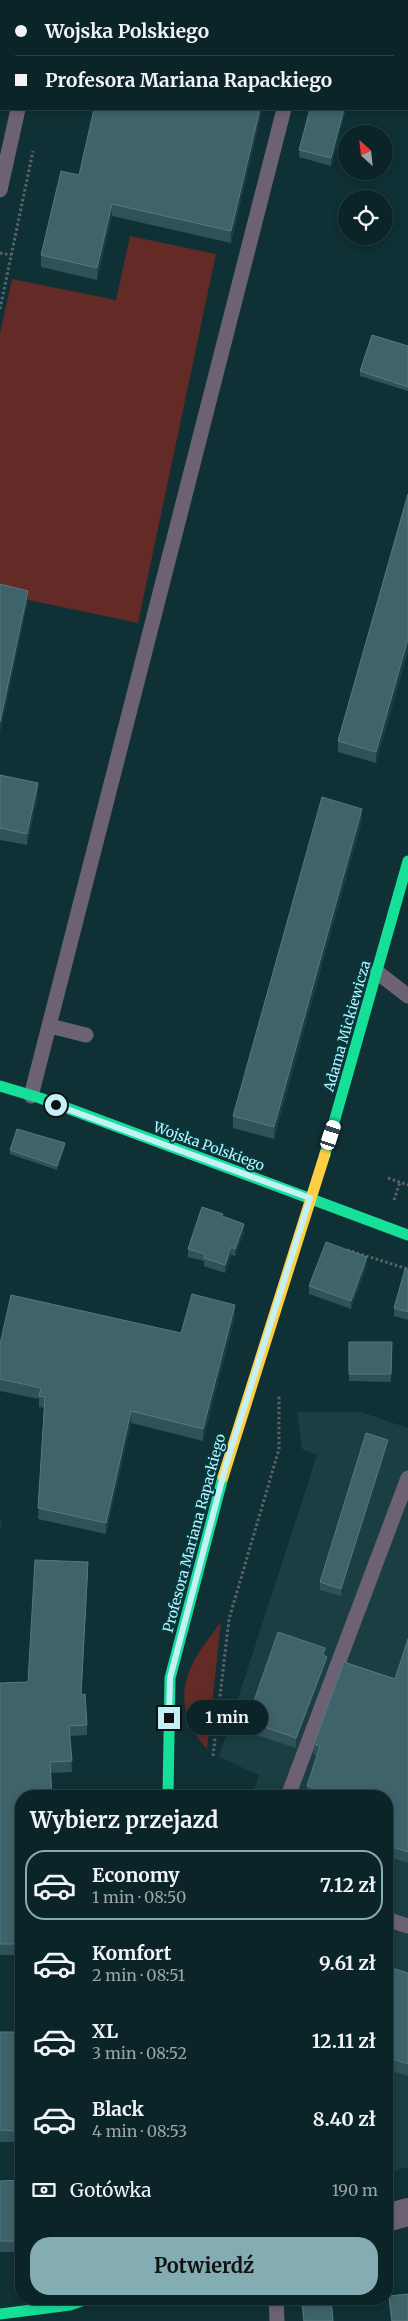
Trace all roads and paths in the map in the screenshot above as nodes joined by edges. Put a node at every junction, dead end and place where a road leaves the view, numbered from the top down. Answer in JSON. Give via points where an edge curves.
{"nodes":[{"id":1,"x":18,"y":110,"type":"edge"},
{"id":2,"x":284,"y":110,"type":"edge"},
{"id":3,"x":34,"y":147,"type":"dead end"},
{"id":4,"x":0,"y":190,"type":"edge"},
{"id":5,"x":0,"y":253,"type":"edge"},
{"id":6,"x":12,"y":255,"type":"junction"},
{"id":7,"x":0,"y":308,"type":"edge"},
{"id":8,"x":408,"y":861,"type":"edge"},
{"id":9,"x":377,"y":972,"type":"junction"},
{"id":10,"x":408,"y":996,"type":"edge"},
{"id":11,"x":50,"y":1026,"type":"junction"},
{"id":12,"x":86,"y":1034,"type":"dead end"},
{"id":13,"x":0,"y":1086,"type":"edge"},
{"id":14,"x":31,"y":1096,"type":"junction"},
{"id":15,"x":388,"y":1178,"type":"dead end"},
{"id":16,"x":408,"y":1185,"type":"edge"},
{"id":17,"x":310,"y":1198,"type":"junction"},
{"id":18,"x":408,"y":1235,"type":"edge"},
{"id":19,"x":340,"y":1249,"type":"edge"},
{"id":20,"x":408,"y":1269,"type":"edge"},
{"id":21,"x":279,"y":1392,"type":"dead end"},
{"id":22,"x":408,"y":1478,"type":"edge"},
{"id":23,"x":213,"y":1756,"type":"dead end"},
{"id":24,"x":168,"y":1790,"type":"edge"},
{"id":25,"x":290,"y":1790,"type":"edge"},
{"id":26,"x":393,"y":1921,"type":"edge"},
{"id":27,"x":408,"y":1926,"type":"edge"},
{"id":28,"x":408,"y":2212,"type":"edge"},
{"id":29,"x":393,"y":2216,"type":"edge"},
{"id":30,"x":63,"y":2305,"type":"edge"},
{"id":31,"x":276,"y":2305,"type":"edge"},
{"id":32,"x":0,"y":2314,"type":"edge"},
{"id":33,"x":277,"y":2321,"type":"edge"}],
"edges":[{"from":1,"to":4,"type":"lane"},
{"from":2,"to":11,"type":"lane"},
{"from":3,"to":6,"type":"path"},
{"from":5,"to":6,"type":"path"},
{"from":6,"to":7,"type":"path"},
{"from":8,"to":9,"type":"street","name":"Adama Mickiewicza"},
{"from":9,"to":10,"type":"lane"},
{"from":9,"to":17,"type":"street","name":"Adama Mickiewicza","via":[[336,1120]]},
{"from":11,"to":12,"type":"lane"},
{"from":11,"to":14,"type":"lane"},
{"from":13,"to":14,"type":"street","name":"Wojska Polskiego"},
{"from":14,"to":17,"type":"street","name":"Wojska Polskiego"},
{"from":15,"to":16,"type":"path"},
{"from":17,"to":18,"type":"street","name":"Wojska Polskiego"},
{"from":17,"to":24,"type":"street","name":"Profesora Mariana Rapackiego","via":[[226,1465],[170,1678]]},
{"from":19,"to":20,"type":"path"},
{"from":21,"to":23,"type":"path","via":[[278,1449],[228,1619]]},
{"from":22,"to":25,"type":"lane"},
{"from":26,"to":27,"type":"lane"},
{"from":28,"to":29,"type":"street"},
{"from":30,"to":32,"type":"street"},
{"from":31,"to":33,"type":"lane"}]}
